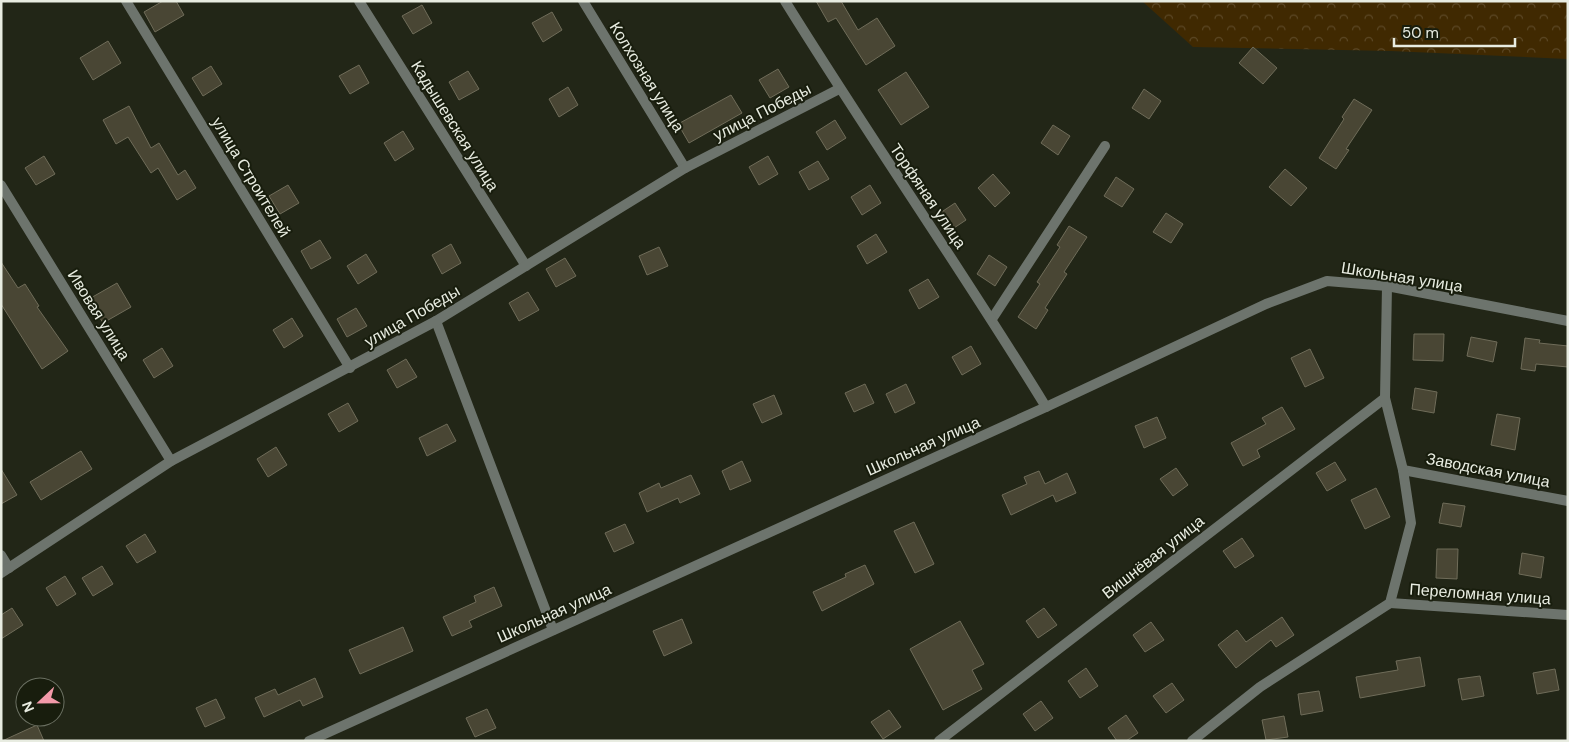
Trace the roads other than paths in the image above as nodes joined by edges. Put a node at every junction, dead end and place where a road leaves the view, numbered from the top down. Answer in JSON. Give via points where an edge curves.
{"nodes":[{"id":1,"x":126,"y":1,"type":"edge"},
{"id":2,"x":359,"y":1,"type":"edge"},
{"id":3,"x":583,"y":1,"type":"edge"},
{"id":4,"x":785,"y":1,"type":"edge"},
{"id":5,"x":839,"y":89,"type":"junction"},
{"id":6,"x":1105,"y":146,"type":"dead end"},
{"id":7,"x":685,"y":168,"type":"junction"},
{"id":8,"x":1,"y":186,"type":"edge"},
{"id":9,"x":526,"y":266,"type":"junction"},
{"id":10,"x":1387,"y":286,"type":"junction"},
{"id":11,"x":992,"y":319,"type":"junction"},
{"id":12,"x":436,"y":321,"type":"junction"},
{"id":13,"x":1568,"y":322,"type":"edge"},
{"id":14,"x":350,"y":368,"type":"junction"},
{"id":15,"x":1385,"y":398,"type":"junction"},
{"id":16,"x":1046,"y":407,"type":"junction"},
{"id":17,"x":171,"y":461,"type":"junction"},
{"id":18,"x":1403,"y":470,"type":"junction"},
{"id":19,"x":1568,"y":501,"type":"edge"},
{"id":20,"x":1,"y":555,"type":"edge"},
{"id":21,"x":5,"y":570,"type":"edge"},
{"id":22,"x":1390,"y":603,"type":"junction"},
{"id":23,"x":1568,"y":615,"type":"edge"},
{"id":24,"x":553,"y":630,"type":"junction"},
{"id":25,"x":309,"y":741,"type":"edge"},
{"id":26,"x":939,"y":741,"type":"edge"},
{"id":27,"x":1192,"y":741,"type":"edge"}],
"edges":[{"from":1,"to":14,"type":"street","name":"улица Строителей"},
{"from":2,"to":9,"type":"street","name":"Кадышевская улица"},
{"from":3,"to":7,"type":"street","name":"Колхозная улица"},
{"from":4,"to":5,"type":"street","name":"Торфяная улица"},
{"from":5,"to":7,"type":"street","name":"улица Победы"},
{"from":5,"to":11,"type":"street","name":"Торфяная улица"},
{"from":6,"to":11,"type":"street"},
{"from":7,"to":9,"type":"street","name":"улица Победы"},
{"from":8,"to":17,"type":"street","name":"Ивовая улица"},
{"from":9,"to":12,"type":"street","name":"улица Победы"},
{"from":10,"to":13,"type":"street","name":"Школьная улица"},
{"from":10,"to":15,"type":"street"},
{"from":10,"to":16,"type":"street","name":"Школьная улица","via":[[1327,281],[1266,304]]},
{"from":11,"to":16,"type":"street","name":"Торфяная улица"},
{"from":12,"to":14,"type":"street","name":"улица Победы"},
{"from":12,"to":24,"type":"street"},
{"from":14,"to":17,"type":"street","name":"улица Победы"},
{"from":15,"to":18,"type":"street"},
{"from":15,"to":26,"type":"street","name":"Вишнёвая улица"},
{"from":16,"to":24,"type":"street","name":"Школьная улица"},
{"from":17,"to":21,"type":"street","name":"улица Победы"},
{"from":18,"to":19,"type":"street","name":"Заводская улица"},
{"from":18,"to":22,"type":"street","via":[[1411,523]]},
{"from":20,"to":21,"type":"street"},
{"from":22,"to":23,"type":"street","name":"Переломная улица"},
{"from":22,"to":27,"type":"street","via":[[1260,687]]},
{"from":24,"to":25,"type":"street","name":"Школьная улица"}]}
